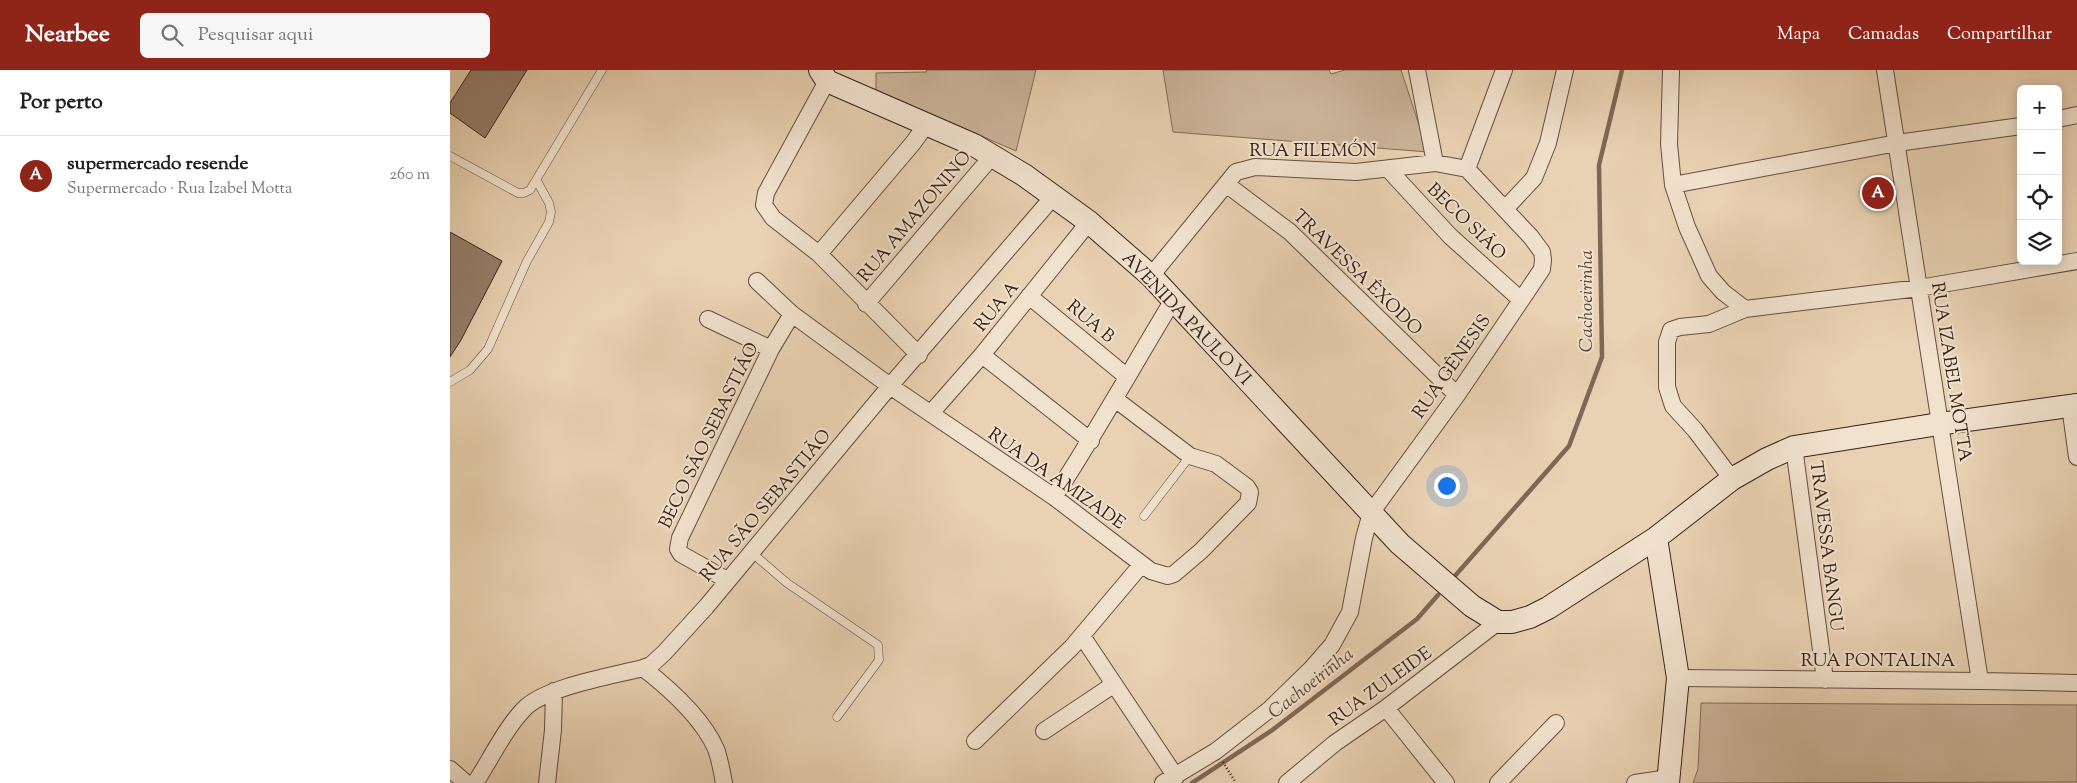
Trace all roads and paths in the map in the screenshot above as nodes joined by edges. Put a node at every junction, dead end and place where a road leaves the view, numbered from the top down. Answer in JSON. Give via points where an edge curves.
{"nodes":[{"id":1,"x":602,"y":70,"type":"edge"},
{"id":2,"x":1418,"y":70,"type":"edge"},
{"id":3,"x":1504,"y":70,"type":"edge"},
{"id":4,"x":1565,"y":70,"type":"edge"},
{"id":5,"x":1671,"y":70,"type":"edge"},
{"id":6,"x":1885,"y":70,"type":"edge"},
{"id":7,"x":824,"y":75,"type":"edge"},
{"id":8,"x":2077,"y":115,"type":"edge"},
{"id":9,"x":2062,"y":118,"type":"edge"},
{"id":10,"x":926,"y":125,"type":"junction"},
{"id":11,"x":2017,"y":127,"type":"edge"},
{"id":12,"x":1897,"y":143,"type":"junction"},
{"id":13,"x":993,"y":155,"type":"junction"},
{"id":14,"x":450,"y":156,"type":"edge"},
{"id":15,"x":1435,"y":163,"type":"junction"},
{"id":16,"x":1388,"y":169,"type":"junction"},
{"id":17,"x":1467,"y":169,"type":"junction"},
{"id":18,"x":537,"y":181,"type":"junction"},
{"id":19,"x":1226,"y":184,"type":"junction"},
{"id":20,"x":1673,"y":185,"type":"junction"},
{"id":21,"x":1053,"y":197,"type":"junction"},
{"id":22,"x":1506,"y":209,"type":"junction"},
{"id":23,"x":1089,"y":222,"type":"junction"},
{"id":24,"x":818,"y":254,"type":"junction"},
{"id":25,"x":2077,"y":261,"type":"edge"},
{"id":26,"x":1151,"y":276,"type":"junction"},
{"id":27,"x":757,"y":281,"type":"dead end"},
{"id":28,"x":1919,"y":288,"type":"junction"},
{"id":29,"x":1030,"y":296,"type":"junction"},
{"id":30,"x":1172,"y":300,"type":"junction"},
{"id":31,"x":1521,"y":300,"type":"junction"},
{"id":32,"x":866,"y":304,"type":"junction"},
{"id":33,"x":1745,"y":309,"type":"junction"},
{"id":34,"x":792,"y":314,"type":"junction"},
{"id":35,"x":708,"y":319,"type":"dead end"},
{"id":36,"x":770,"y":349,"type":"junction"},
{"id":37,"x":919,"y":355,"type":"junction"},
{"id":38,"x":982,"y":355,"type":"junction"},
{"id":39,"x":1126,"y":376,"type":"junction"},
{"id":40,"x":450,"y":382,"type":"edge"},
{"id":41,"x":890,"y":386,"type":"junction"},
{"id":42,"x":1457,"y":395,"type":"junction"},
{"id":43,"x":1115,"y":399,"type":"junction"},
{"id":44,"x":2074,"y":406,"type":"edge"},
{"id":45,"x":931,"y":413,"type":"junction"},
{"id":46,"x":1939,"y":424,"type":"junction"},
{"id":47,"x":1091,"y":441,"type":"junction"},
{"id":48,"x":1794,"y":447,"type":"junction"},
{"id":49,"x":1190,"y":456,"type":"junction"},
{"id":50,"x":2077,"y":457,"type":"edge"},
{"id":51,"x":1732,"y":479,"type":"junction"},
{"id":52,"x":1054,"y":496,"type":"junction"},
{"id":53,"x":1371,"y":514,"type":"junction"},
{"id":54,"x":1144,"y":516,"type":"dead end"},
{"id":55,"x":1656,"y":538,"type":"junction"},
{"id":56,"x":751,"y":552,"type":"junction"},
{"id":57,"x":1142,"y":564,"type":"junction"},
{"id":58,"x":727,"y":580,"type":"junction"},
{"id":59,"x":1498,"y":622,"type":"junction"},
{"id":60,"x":1082,"y":636,"type":"junction"},
{"id":61,"x":643,"y":668,"type":"junction"},
{"id":62,"x":1678,"y":678,"type":"junction"},
{"id":63,"x":1825,"y":680,"type":"junction"},
{"id":64,"x":1980,"y":681,"type":"junction"},
{"id":65,"x":2077,"y":684,"type":"edge"},
{"id":66,"x":1114,"y":685,"type":"junction"},
{"id":67,"x":554,"y":691,"type":"junction"},
{"id":68,"x":1386,"y":708,"type":"junction"},
{"id":69,"x":837,"y":717,"type":"dead end"},
{"id":70,"x":1556,"y":723,"type":"dead end"},
{"id":71,"x":1044,"y":731,"type":"dead end"},
{"id":72,"x":975,"y":741,"type":"dead end"},
{"id":73,"x":1224,"y":764,"type":"dead end"},
{"id":74,"x":450,"y":769,"type":"edge"},
{"id":75,"x":1170,"y":780,"type":"edge"},
{"id":76,"x":1668,"y":780,"type":"edge"},
{"id":77,"x":466,"y":783,"type":"edge"},
{"id":78,"x":475,"y":783,"type":"edge"},
{"id":79,"x":548,"y":783,"type":"edge"},
{"id":80,"x":724,"y":783,"type":"edge"},
{"id":81,"x":1236,"y":783,"type":"edge"},
{"id":82,"x":1287,"y":783,"type":"edge"},
{"id":83,"x":1446,"y":783,"type":"edge"},
{"id":84,"x":1498,"y":783,"type":"edge"},
{"id":85,"x":1636,"y":783,"type":"edge"}],
"edges":[{"from":1,"to":18,"type":"lane"},
{"from":2,"to":15,"type":"street"},
{"from":3,"to":17,"type":"street"},
{"from":4,"to":22,"type":"street","via":[[1548,143],[1534,178]]},
{"from":5,"to":20,"type":"street","via":[[1669,144]]},
{"from":6,"to":12,"type":"street","name":"RUA IZABEL MOTTA"},
{"from":7,"to":10,"type":"street","name":"AVENIDA PAULO VI"},
{"from":7,"to":24,"type":"street","via":[[766,193],[764,205],[773,218]]},
{"from":8,"to":9,"type":"street"},
{"from":10,"to":13,"type":"street","name":"AVENIDA PAULO VI"},
{"from":10,"to":24,"type":"street"},
{"from":11,"to":12,"type":"street"},
{"from":12,"to":20,"type":"street"},
{"from":12,"to":28,"type":"street","name":"RUA IZABEL MOTTA"},
{"from":13,"to":21,"type":"street","name":"AVENIDA PAULO VI"},
{"from":13,"to":32,"type":"street","name":"RUA AMAZONINO"},
{"from":14,"to":18,"type":"lane","via":[[518,193],[530,190]]},
{"from":15,"to":16,"type":"street","name":"RUA FILEMÓN"},
{"from":15,"to":17,"type":"street","name":"RUA FILEMÓN"},
{"from":16,"to":19,"type":"street","name":"RUA FILEMÓN","via":[[1356,172],[1255,167],[1236,172]]},
{"from":16,"to":31,"type":"street","name":"BECO SIÃO","via":[[1450,236]]},
{"from":17,"to":22,"type":"street"},
{"from":18,"to":40,"type":"lane","via":[[552,212],[549,222],[488,349],[470,370]]},
{"from":19,"to":26,"type":"street","name":"RUA FILEMÓN"},
{"from":19,"to":42,"type":"street","name":"TRAVESSA ÊXODO","via":[[1290,232]]},
{"from":20,"to":33,"type":"street","via":[[1709,276]]},
{"from":21,"to":23,"type":"street","name":"AVENIDA PAULO VI"},
{"from":21,"to":37,"type":"street","name":"RUA SÃO SEBASTIÃO"},
{"from":22,"to":31,"type":"street","name":"RUA GÊNESIS","via":[[1531,237],[1544,260],[1542,269]]},
{"from":23,"to":26,"type":"street","name":"AVENIDA PAULO VI"},
{"from":23,"to":29,"type":"street","name":"RUA A"},
{"from":24,"to":32,"type":"street"},
{"from":25,"to":28,"type":"street"},
{"from":26,"to":30,"type":"street","name":"AVENIDA PAULO VI"},
{"from":27,"to":34,"type":"street"},
{"from":28,"to":33,"type":"street"},
{"from":28,"to":46,"type":"street","name":"RUA IZABEL MOTTA"},
{"from":29,"to":38,"type":"street","name":"RUA A"},
{"from":29,"to":39,"type":"street","name":"RUA B"},
{"from":30,"to":39,"type":"street"},
{"from":30,"to":53,"type":"street","name":"AVENIDA PAULO VI"},
{"from":31,"to":42,"type":"street","name":"RUA GÊNESIS"},
{"from":32,"to":37,"type":"street"},
{"from":33,"to":51,"type":"street","via":[[1709,324],[1671,330],[1668,335],[1667,387],[1673,406]]},
{"from":34,"to":36,"type":"street","name":"BECO SÃO SEBASTIÃO"},
{"from":34,"to":41,"type":"street"},
{"from":35,"to":36,"type":"street"},
{"from":36,"to":58,"type":"street","name":"BECO SÃO SEBASTIÃO","via":[[678,544],[681,554]]},
{"from":37,"to":41,"type":"street","name":"RUA SÃO SEBASTIÃO"},
{"from":38,"to":45,"type":"street","name":"RUA A"},
{"from":38,"to":47,"type":"street"},
{"from":39,"to":43,"type":"street"},
{"from":41,"to":45,"type":"street","name":"RUA DA AMIZADE"},
{"from":41,"to":56,"type":"street","name":"RUA SÃO SEBASTIÃO"},
{"from":42,"to":53,"type":"street","name":"RUA GÊNESIS"},
{"from":43,"to":47,"type":"street"},
{"from":43,"to":49,"type":"street"},
{"from":44,"to":46,"type":"street"},
{"from":44,"to":50,"type":"street"},
{"from":45,"to":52,"type":"street","name":"RUA DA AMIZADE"},
{"from":46,"to":48,"type":"street"},
{"from":46,"to":64,"type":"street","name":"RUA IZABEL MOTTA"},
{"from":47,"to":52,"type":"street"},
{"from":48,"to":51,"type":"street"},
{"from":48,"to":63,"type":"street","name":"TRAVESSA BANGU"},
{"from":49,"to":54,"type":"lane"},
{"from":49,"to":57,"type":"street","name":"RUA DA AMIZADE","via":[[1216,464],[1247,487],[1251,494],[1248,503],[1174,574],[1168,576],[1151,571]]},
{"from":51,"to":55,"type":"street"},
{"from":52,"to":57,"type":"street","name":"RUA DA AMIZADE"},
{"from":53,"to":59,"type":"street","name":"AVENIDA PAULO VI","via":[[1400,544],[1472,606]]},
{"from":53,"to":75,"type":"street","name":"RUA GÊNESIS","via":[[1350,612],[1332,645],[1270,709]]},
{"from":55,"to":59,"type":"street","via":[[1539,612],[1512,622]]},
{"from":55,"to":62,"type":"street"},
{"from":56,"to":58,"type":"street","name":"RUA SÃO SEBASTIÃO"},
{"from":56,"to":69,"type":"lane","via":[[787,584],[878,645],[879,660]]},
{"from":57,"to":60,"type":"street"},
{"from":58,"to":61,"type":"street","name":"RUA SÃO SEBASTIÃO","via":[[664,654]]},
{"from":59,"to":68,"type":"street","name":"RUA ZULEIDE"},
{"from":60,"to":66,"type":"street"},
{"from":60,"to":72,"type":"street"},
{"from":61,"to":67,"type":"street","name":"RUA SÃO SEBASTIÃO"},
{"from":61,"to":80,"type":"street","via":[[698,721],[716,749]]},
{"from":62,"to":63,"type":"street","name":"RUA PONTALINA"},
{"from":62,"to":76,"type":"street"},
{"from":63,"to":64,"type":"street","name":"RUA PONTALINA"},
{"from":64,"to":65,"type":"street","name":"RUA PONTALINA"},
{"from":66,"to":71,"type":"street"},
{"from":66,"to":75,"type":"street"},
{"from":67,"to":78,"type":"street","name":"RUA SÃO SEBASTIÃO","via":[[525,707]]},
{"from":67,"to":79,"type":"street"},
{"from":68,"to":82,"type":"street","name":"RUA ZULEIDE"},
{"from":68,"to":83,"type":"street"},
{"from":70,"to":84,"type":"street"},
{"from":73,"to":81,"type":"path"},
{"from":74,"to":77,"type":"street"},
{"from":76,"to":85,"type":"street"}]}
